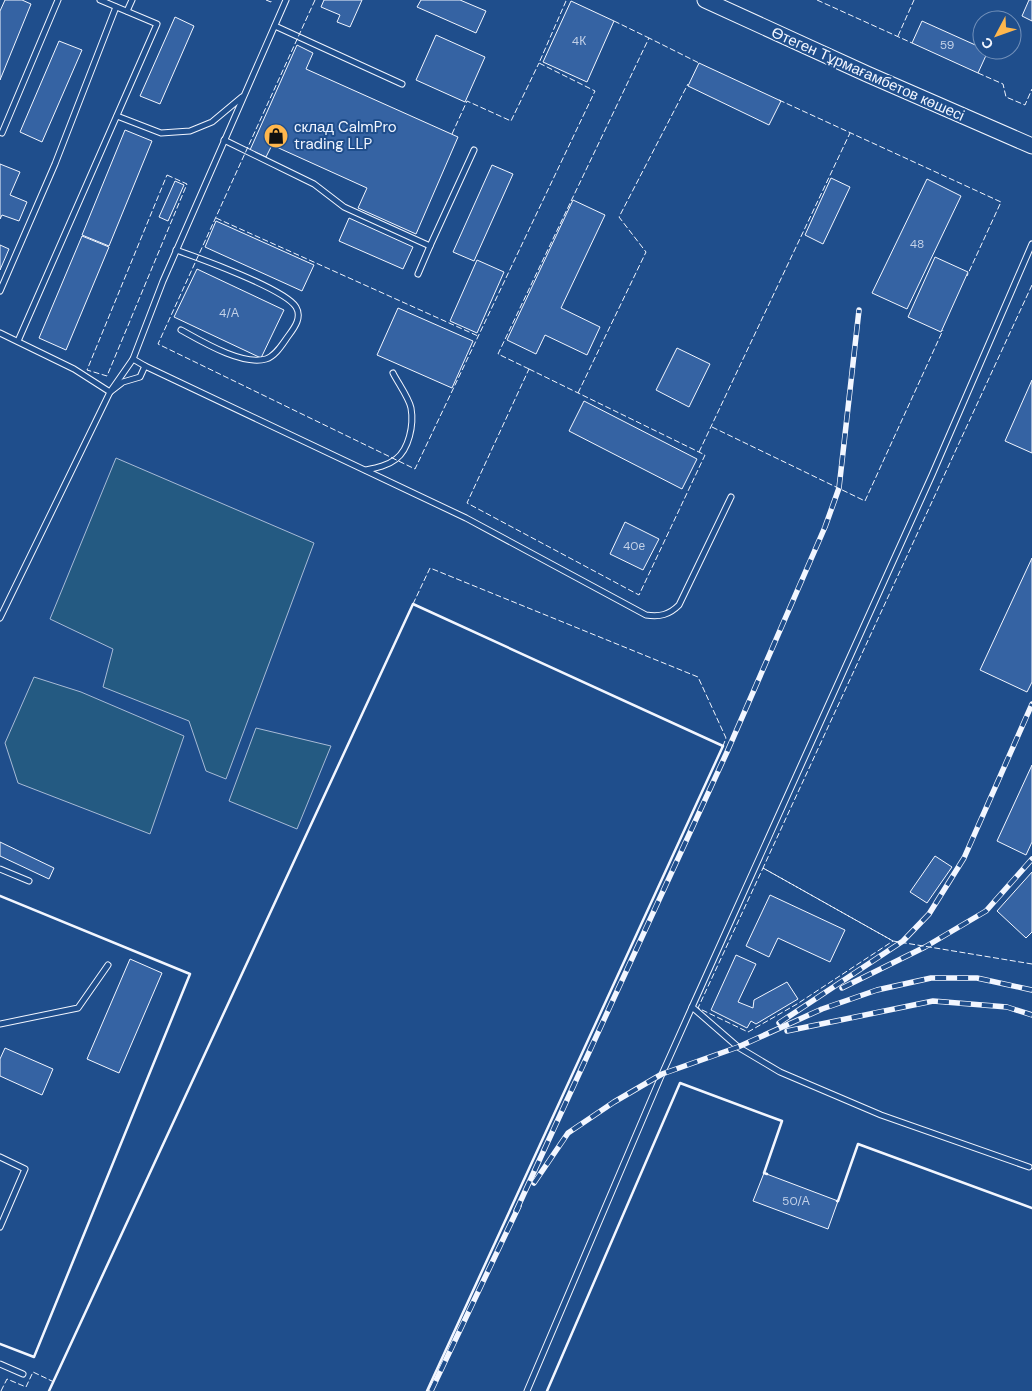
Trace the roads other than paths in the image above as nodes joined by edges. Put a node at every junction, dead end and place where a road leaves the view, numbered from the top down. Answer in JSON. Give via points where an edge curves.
{"nodes":[{"id":1,"x":58,"y":0,"type":"edge"},
{"id":2,"x":100,"y":0,"type":"edge"},
{"id":3,"x":132,"y":0,"type":"edge"},
{"id":4,"x":286,"y":0,"type":"edge"},
{"id":5,"x":705,"y":0,"type":"edge"},
{"id":6,"x":116,"y":7,"type":"junction"},
{"id":7,"x":127,"y":11,"type":"junction"},
{"id":8,"x":275,"y":26,"type":"junction"},
{"id":9,"x":402,"y":84,"type":"dead end"},
{"id":10,"x":244,"y":96,"type":"junction"},
{"id":11,"x":117,"y":116,"type":"junction"},
{"id":12,"x":2,"y":133,"type":"dead end"},
{"id":13,"x":224,"y":140,"type":"junction"},
{"id":14,"x":1032,"y":146,"type":"edge"},
{"id":15,"x":474,"y":150,"type":"dead end"},
{"id":16,"x":1032,"y":244,"type":"edge"},
{"id":17,"x":430,"y":246,"type":"junction"},
{"id":18,"x":176,"y":250,"type":"junction"},
{"id":19,"x":418,"y":274,"type":"dead end"},
{"id":20,"x":0,"y":291,"type":"edge"},
{"id":21,"x":181,"y":330,"type":"dead end"},
{"id":22,"x":0,"y":333,"type":"edge"},
{"id":23,"x":18,"y":341,"type":"junction"},
{"id":24,"x":133,"y":359,"type":"junction"},
{"id":25,"x":145,"y":366,"type":"junction"},
{"id":26,"x":394,"y":372,"type":"dead end"},
{"id":27,"x":110,"y":392,"type":"junction"},
{"id":28,"x":365,"y":470,"type":"junction"},
{"id":29,"x":731,"y":497,"type":"dead end"},
{"id":30,"x":0,"y":618,"type":"edge"},
{"id":31,"x":0,"y":869,"type":"edge"},
{"id":32,"x":29,"y":882,"type":"dead end"},
{"id":33,"x":108,"y":965,"type":"dead end"},
{"id":34,"x":692,"y":1007,"type":"junction"},
{"id":35,"x":0,"y":1024,"type":"edge"},
{"id":36,"x":0,"y":1157,"type":"edge"},
{"id":37,"x":1029,"y":1167,"type":"dead end"},
{"id":38,"x":0,"y":1227,"type":"edge"},
{"id":39,"x":0,"y":1364,"type":"edge"},
{"id":40,"x":23,"y":1374,"type":"dead end"},
{"id":41,"x":527,"y":1391,"type":"edge"}],
"edges":[{"from":1,"to":12,"type":"lane"},
{"from":2,"to":6,"type":"lane"},
{"from":3,"to":7,"type":"lane"},
{"from":4,"to":8,"type":"lane"},
{"from":5,"to":14,"type":"street","name":"Өтеген Тұрмағамбетов көшесі"},
{"from":6,"to":7,"type":"lane"},
{"from":6,"to":20,"type":"lane","via":[[55,164]]},
{"from":7,"to":11,"type":"lane","via":[[157,24]]},
{"from":8,"to":9,"type":"lane"},
{"from":8,"to":10,"type":"lane"},
{"from":10,"to":11,"type":"lane","via":[[212,122],[190,131],[161,134]]},
{"from":10,"to":13,"type":"lane"},
{"from":11,"to":23,"type":"lane"},
{"from":13,"to":17,"type":"lane","via":[[314,184],[344,207]]},
{"from":13,"to":18,"type":"lane"},
{"from":15,"to":17,"type":"lane"},
{"from":16,"to":34,"type":"lane","via":[[928,484]]},
{"from":17,"to":19,"type":"lane"},
{"from":18,"to":21,"type":"lane","via":[[265,286],[290,300],[297,309],[298,318],[276,352],[267,359],[252,360],[219,351]]},
{"from":18,"to":24,"type":"lane"},
{"from":22,"to":23,"type":"lane"},
{"from":23,"to":27,"type":"lane","via":[[74,368]]},
{"from":24,"to":25,"type":"lane"},
{"from":24,"to":27,"type":"lane"},
{"from":25,"to":27,"type":"lane","via":[[140,377],[123,382]]},
{"from":25,"to":28,"type":"lane"},
{"from":26,"to":28,"type":"lane","via":[[411,408],[411,431],[396,460]]},
{"from":27,"to":30,"type":"lane"},
{"from":28,"to":29,"type":"lane","via":[[466,518],[653,616],[664,616],[678,605]]},
{"from":31,"to":32,"type":"lane"},
{"from":33,"to":35,"type":"lane","via":[[78,1008]]},
{"from":34,"to":37,"type":"lane","via":[[738,1047],[780,1072],[881,1115]]},
{"from":34,"to":41,"type":"lane"},
{"from":36,"to":38,"type":"lane","via":[[25,1169]]},
{"from":39,"to":40,"type":"lane"}]}
